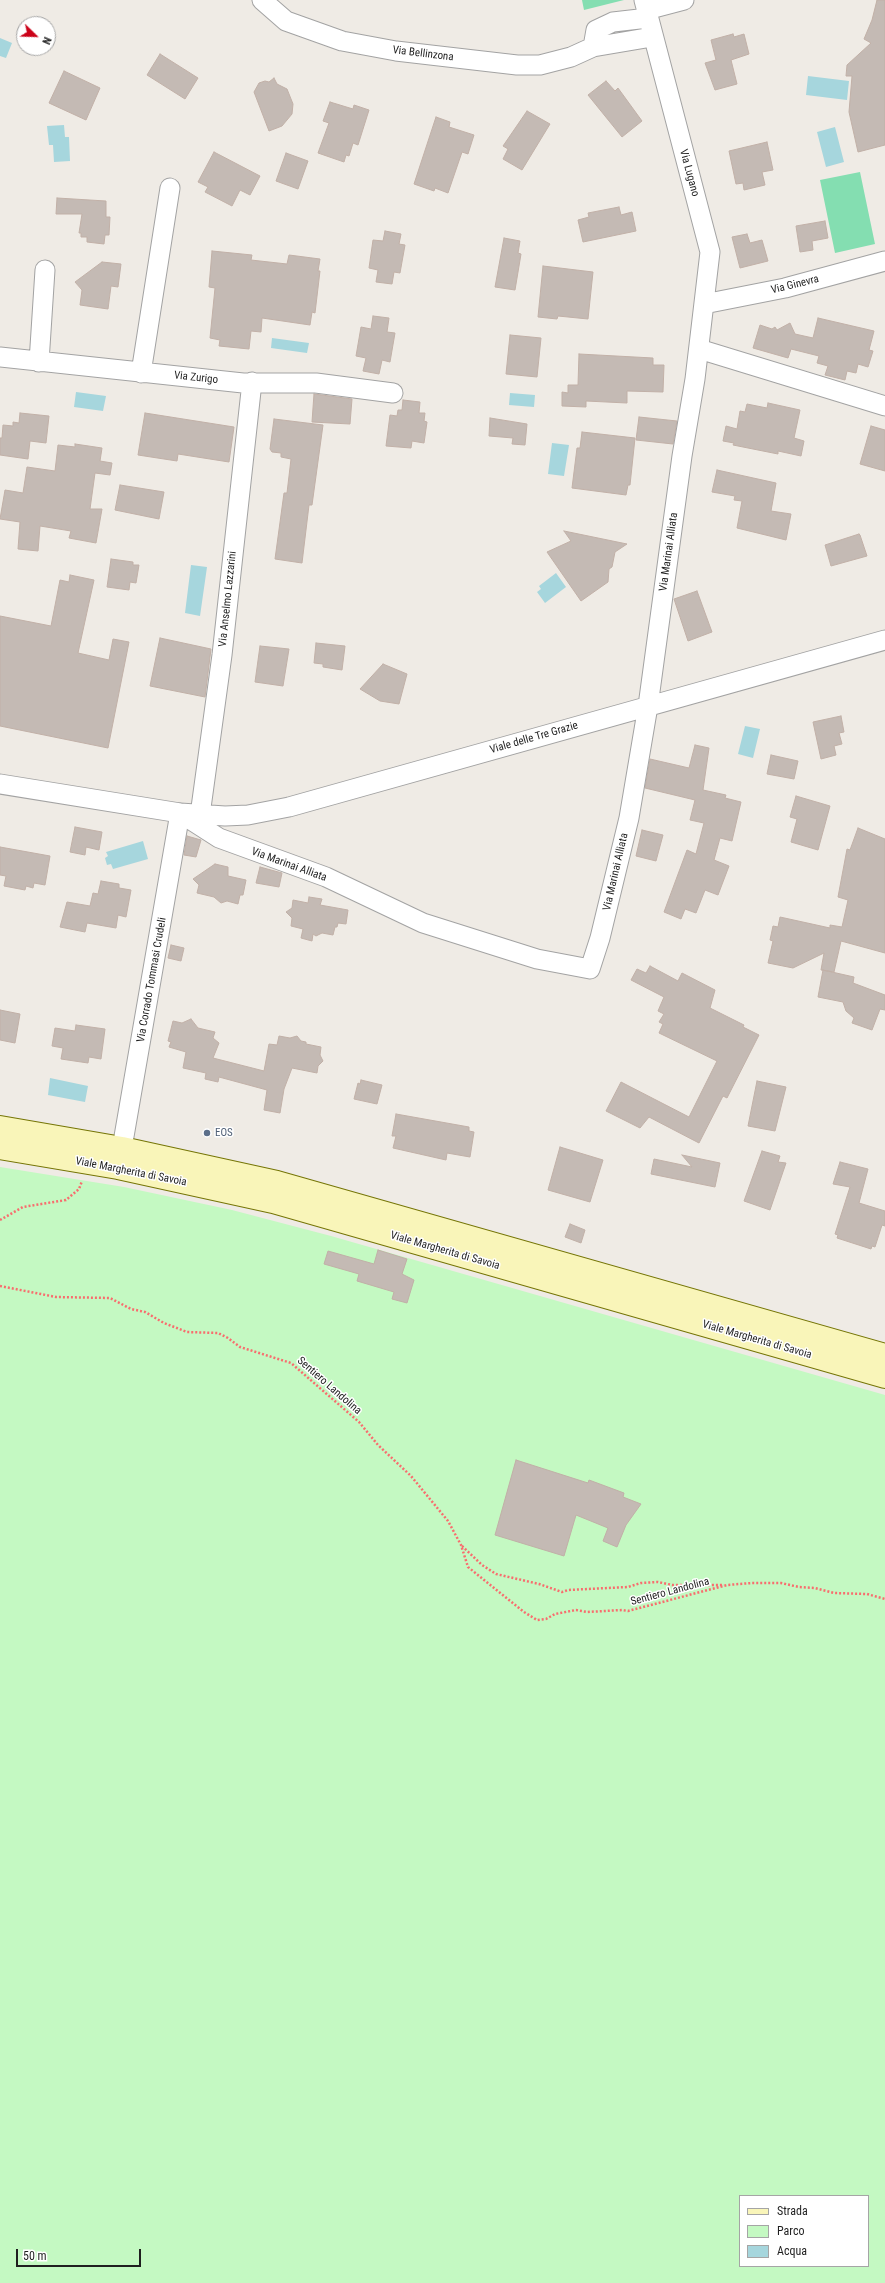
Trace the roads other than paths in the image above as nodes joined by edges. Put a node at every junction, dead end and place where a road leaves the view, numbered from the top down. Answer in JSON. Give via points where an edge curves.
{"nodes":[{"id":1,"x":262,"y":0,"type":"edge"},
{"id":2,"x":684,"y":0,"type":"edge"},
{"id":3,"x":646,"y":9,"type":"edge"},
{"id":4,"x":652,"y":37,"type":"junction"},
{"id":5,"x":593,"y":47,"type":"junction"},
{"id":6,"x":170,"y":188,"type":"dead end"},
{"id":7,"x":885,"y":261,"type":"edge"},
{"id":8,"x":45,"y":270,"type":"dead end"},
{"id":9,"x":704,"y":304,"type":"junction"},
{"id":10,"x":699,"y":349,"type":"junction"},
{"id":11,"x":0,"y":356,"type":"edge"},
{"id":12,"x":39,"y":362,"type":"junction"},
{"id":13,"x":141,"y":373,"type":"junction"},
{"id":14,"x":252,"y":382,"type":"junction"},
{"id":15,"x":393,"y":393,"type":"dead end"},
{"id":16,"x":885,"y":406,"type":"edge"},
{"id":17,"x":885,"y":640,"type":"edge"},
{"id":18,"x":648,"y":706,"type":"junction"},
{"id":19,"x":0,"y":784,"type":"edge"},
{"id":20,"x":180,"y":813,"type":"junction"},
{"id":21,"x":200,"y":815,"type":"junction"},
{"id":22,"x":0,"y":1127,"type":"edge"},
{"id":23,"x":0,"y":1148,"type":"edge"},
{"id":24,"x":122,"y":1148,"type":"junction"},
{"id":25,"x":885,"y":1355,"type":"edge"},
{"id":26,"x":885,"y":1377,"type":"edge"}],
"edges":[{"from":1,"to":5,"type":"street","name":"Via Bellinzona","via":[[286,21],[342,41],[396,51],[517,65],[540,65],[565,59]]},
{"from":2,"to":3,"type":"street"},
{"from":3,"to":4,"type":"street","name":"Via Lugano"},
{"from":3,"to":5,"type":"street","via":[[596,30]]},
{"from":4,"to":5,"type":"street","name":"Via Bellinzona"},
{"from":4,"to":9,"type":"street","name":"Via Lugano","via":[[710,252]]},
{"from":6,"to":13,"type":"street"},
{"from":7,"to":9,"type":"street","name":"Via Ginevra","via":[[785,288]]},
{"from":8,"to":12,"type":"street"},
{"from":9,"to":10,"type":"street","name":"Via Lugano"},
{"from":10,"to":16,"type":"street"},
{"from":10,"to":18,"type":"street","name":"Via Marinai Alliata"},
{"from":11,"to":12,"type":"street","name":"Via Zurigo"},
{"from":12,"to":13,"type":"street","name":"Via Zurigo"},
{"from":13,"to":14,"type":"street","name":"Via Zurigo"},
{"from":14,"to":15,"type":"street","name":"Via Zurigo","via":[[316,383]]},
{"from":14,"to":21,"type":"street","name":"Via Anselmo Lazzarini","via":[[222,655]]},
{"from":17,"to":18,"type":"street","name":"Viale delle Tre Grazie"},
{"from":18,"to":20,"type":"street","name":"Via Marinai Alliata","via":[[628,818],[600,938],[590,969],[537,959],[423,923],[326,877],[219,838]]},
{"from":18,"to":21,"type":"street","name":"Viale delle Tre Grazie","via":[[289,807],[248,815]]},
{"from":19,"to":20,"type":"street","name":"Via Marinai Alliata"},
{"from":20,"to":21,"type":"street","name":"Viale delle Tre Grazie"},
{"from":20,"to":24,"type":"street","name":"Via Corrado Tommasi Crudeli"},
{"from":22,"to":24,"type":"street","name":"Viale Margherita di Savoia"},
{"from":23,"to":26,"type":"street","name":"Viale Margherita di Savoia","via":[[118,1168],[273,1202]]},
{"from":24,"to":25,"type":"street","name":"Viale Margherita di Savoia","via":[[277,1182]]}]}
